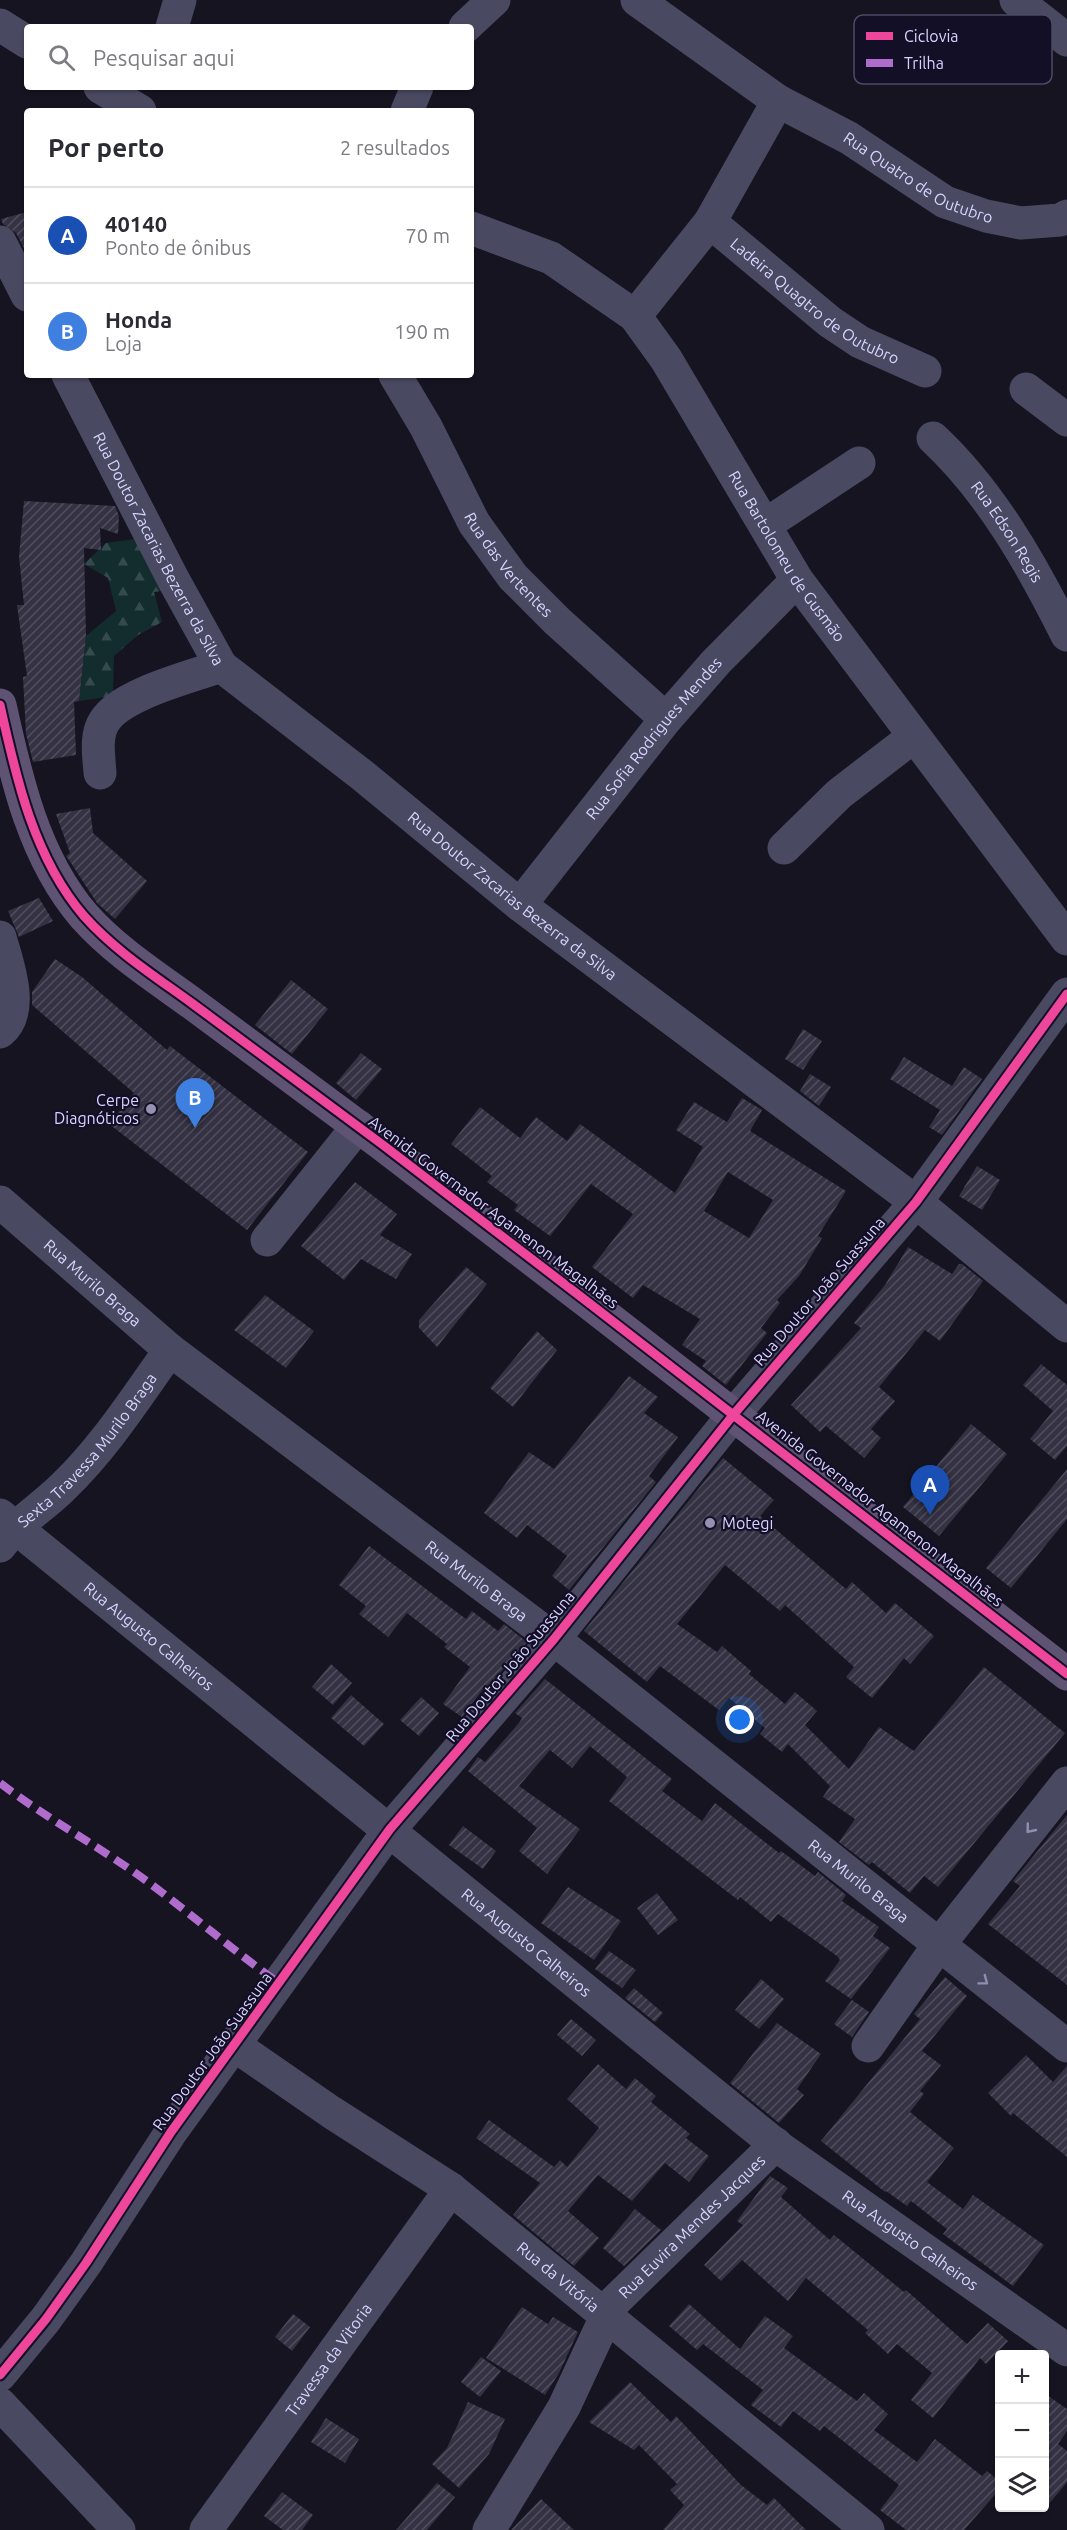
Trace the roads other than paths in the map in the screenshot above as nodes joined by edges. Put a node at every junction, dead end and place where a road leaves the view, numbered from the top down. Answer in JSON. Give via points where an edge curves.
{"nodes":[{"id":1,"x":180,"y":0,"type":"edge"},
{"id":2,"x":637,"y":0,"type":"edge"},
{"id":3,"x":1016,"y":0,"type":"edge"},
{"id":4,"x":488,"y":2,"type":"edge"},
{"id":5,"x":1035,"y":15,"type":"edge"},
{"id":6,"x":173,"y":24,"type":"edge"},
{"id":7,"x":468,"y":24,"type":"edge"},
{"id":8,"x":0,"y":25,"type":"edge"},
{"id":9,"x":1052,"y":28,"type":"edge"},
{"id":10,"x":24,"y":40,"type":"edge"},
{"id":11,"x":1067,"y":40,"type":"edge"},
{"id":12,"x":108,"y":90,"type":"edge"},
{"id":13,"x":416,"y":90,"type":"edge"},
{"id":14,"x":778,"y":100,"type":"junction"},
{"id":15,"x":141,"y":102,"type":"edge"},
{"id":16,"x":408,"y":108,"type":"edge"},
{"id":17,"x":710,"y":222,"type":"junction"},
{"id":18,"x":1065,"y":222,"type":"edge"},
{"id":19,"x":474,"y":229,"type":"edge"},
{"id":20,"x":0,"y":242,"type":"edge"},
{"id":21,"x":24,"y":289,"type":"edge"},
{"id":22,"x":635,"y":316,"type":"junction"},
{"id":23,"x":925,"y":371,"type":"dead end"},
{"id":24,"x":70,"y":378,"type":"edge"},
{"id":25,"x":397,"y":378,"type":"edge"},
{"id":26,"x":1026,"y":389,"type":"dead end"},
{"id":27,"x":1067,"y":420,"type":"edge"},
{"id":28,"x":933,"y":438,"type":"dead end"},
{"id":29,"x":859,"y":463,"type":"dead end"},
{"id":30,"x":765,"y":525,"type":"junction"},
{"id":31,"x":797,"y":580,"type":"junction"},
{"id":32,"x":1067,"y":635,"type":"edge"},
{"id":33,"x":221,"y":666,"type":"junction"},
{"id":34,"x":0,"y":705,"type":"edge"},
{"id":35,"x":666,"y":719,"type":"junction"},
{"id":36,"x":914,"y":737,"type":"junction"},
{"id":37,"x":100,"y":773,"type":"dead end"},
{"id":38,"x":784,"y":848,"type":"dead end"},
{"id":39,"x":520,"y":905,"type":"junction"},
{"id":40,"x":0,"y":937,"type":"edge"},
{"id":41,"x":1067,"y":939,"type":"edge"},
{"id":42,"x":1067,"y":994,"type":"edge"},
{"id":43,"x":0,"y":1032,"type":"edge"},
{"id":44,"x":358,"y":1126,"type":"junction"},
{"id":45,"x":0,"y":1202,"type":"edge"},
{"id":46,"x":916,"y":1202,"type":"junction"},
{"id":47,"x":267,"y":1240,"type":"dead end"},
{"id":48,"x":1067,"y":1326,"type":"edge"},
{"id":49,"x":170,"y":1350,"type":"junction"},
{"id":50,"x":734,"y":1414,"type":"junction"},
{"id":51,"x":5,"y":1530,"type":"edge"},
{"id":52,"x":554,"y":1639,"type":"junction"},
{"id":53,"x":1067,"y":1674,"type":"edge"},
{"id":54,"x":1067,"y":1783,"type":"edge"},
{"id":55,"x":390,"y":1829,"type":"junction"},
{"id":56,"x":938,"y":1946,"type":"junction"},
{"id":57,"x":234,"y":2044,"type":"junction"},
{"id":58,"x":868,"y":2046,"type":"dead end"},
{"id":59,"x":1067,"y":2046,"type":"edge"},
{"id":60,"x":776,"y":2144,"type":"junction"},
{"id":61,"x":451,"y":2189,"type":"junction"},
{"id":62,"x":606,"y":2316,"type":"junction"},
{"id":63,"x":1067,"y":2350,"type":"edge"},
{"id":64,"x":0,"y":2375,"type":"edge"},
{"id":65,"x":0,"y":2404,"type":"edge"},
{"id":66,"x":119,"y":2530,"type":"edge"},
{"id":67,"x":206,"y":2530,"type":"edge"},
{"id":68,"x":489,"y":2530,"type":"edge"},
{"id":69,"x":868,"y":2530,"type":"edge"}],
"edges":[{"from":1,"to":6,"type":"street"},
{"from":2,"to":14,"type":"street","name":"Rua Quatro de Outubro"},
{"from":3,"to":5,"type":"street"},
{"from":4,"to":7,"type":"street"},
{"from":8,"to":10,"type":"street"},
{"from":9,"to":11,"type":"street"},
{"from":12,"to":15,"type":"street"},
{"from":13,"to":16,"type":"street"},
{"from":14,"to":17,"type":"street"},
{"from":14,"to":18,"type":"street","name":"Rua Quatro de Outubro","via":[[849,138],[945,202],[1021,223]]},
{"from":17,"to":22,"type":"street"},
{"from":17,"to":23,"type":"street","name":"Ladeira Quagtro de Outubro","via":[[830,322],[860,342]]},
{"from":19,"to":22,"type":"street","name":"Rua Bartolomeu de Gusmão","via":[[551,258]]},
{"from":20,"to":21,"type":"street"},
{"from":22,"to":30,"type":"street","name":"Rua Bartolomeu de Gusmão","via":[[666,359]]},
{"from":24,"to":33,"type":"street","name":"Rua Doutor Zacarias Bezerra da Silva"},
{"from":25,"to":35,"type":"street","name":"Rua das Vertentes","via":[[474,523],[506,567],[557,621]]},
{"from":26,"to":27,"type":"street"},
{"from":28,"to":32,"type":"street","name":"Rua Edson Regis","via":[[949,453],[1010,534],[1041,582]]},
{"from":29,"to":30,"type":"street"},
{"from":30,"to":31,"type":"street","name":"Rua Bartolomeu de Gusmão"},
{"from":31,"to":35,"type":"street","name":"Rua Sofia Rodrigues Mendes"},
{"from":31,"to":36,"type":"street","name":"Rua Bartolomeu de Gusmão"},
{"from":33,"to":37,"type":"street","via":[[121,706],[104,722],[98,739]]},
{"from":33,"to":39,"type":"street","name":"Rua Doutor Zacarias Bezerra da Silva"},
{"from":34,"to":44,"type":"main road","name":"Avenida Governador Agamenon Magalhães","via":[[13,766],[36,833],[57,878],[85,916],[122,952]]},
{"from":35,"to":39,"type":"street","name":"Rua Sofia Rodrigues Mendes"},
{"from":36,"to":38,"type":"street","via":[[838,794]]},
{"from":36,"to":41,"type":"street","name":"Rua Bartolomeu de Gusmão"},
{"from":39,"to":46,"type":"street","name":"Rua Doutor Zacarias Bezerra da Silva"},
{"from":40,"to":43,"type":"street","via":[[13,1001],[12,1016]]},
{"from":42,"to":46,"type":"street","name":"Rua Doutor João Suassuna"},
{"from":44,"to":47,"type":"street"},
{"from":44,"to":50,"type":"main road","name":"Avenida Governador Agamenon Magalhães"},
{"from":45,"to":49,"type":"street","name":"Rua Murilo Braga"},
{"from":46,"to":48,"type":"street","name":"Rua Doutor Zacarias Bezerra da Silva"},
{"from":46,"to":50,"type":"street","name":"Rua Doutor João Suassuna"},
{"from":49,"to":51,"type":"street","name":"Sexta Travessa Murilo Braga","via":[[89,1459],[63,1487]]},
{"from":49,"to":52,"type":"street","name":"Rua Murilo Braga"},
{"from":50,"to":52,"type":"street","name":"Rua Doutor João Suassuna"},
{"from":50,"to":53,"type":"main road","name":"Avenida Governador Agamenon Magalhães"},
{"from":51,"to":55,"type":"street","name":"Rua Augusto Calheiros"},
{"from":52,"to":55,"type":"street","name":"Rua Doutor João Suassuna"},
{"from":52,"to":56,"type":"street","name":"Rua Murilo Braga"},
{"from":54,"to":56,"type":"street","one_way":true},
{"from":55,"to":57,"type":"street","name":"Rua Doutor João Suassuna"},
{"from":55,"to":60,"type":"street","name":"Rua Augusto Calheiros"},
{"from":56,"to":58,"type":"street"},
{"from":56,"to":59,"type":"street","name":"Rua Murilo Braga","one_way":true},
{"from":57,"to":61,"type":"street","name":"Rua da Vitória"},
{"from":57,"to":64,"type":"street","name":"Rua Doutor João Suassuna","via":[[171,2132],[87,2263]]},
{"from":60,"to":62,"type":"street","name":"Rua Euvira Mendes Jacques","via":[[612,2304]]},
{"from":60,"to":63,"type":"street","name":"Rua Augusto Calheiros"},
{"from":61,"to":62,"type":"street","name":"Rua da Vitória"},
{"from":61,"to":67,"type":"street","name":"Travessa da Vitoria"},
{"from":62,"to":68,"type":"street","name":"Rua Euvira Mendes Jacques","via":[[564,2407]]},
{"from":62,"to":69,"type":"street","name":"Rua da Vitória"},
{"from":65,"to":66,"type":"street"}]}
